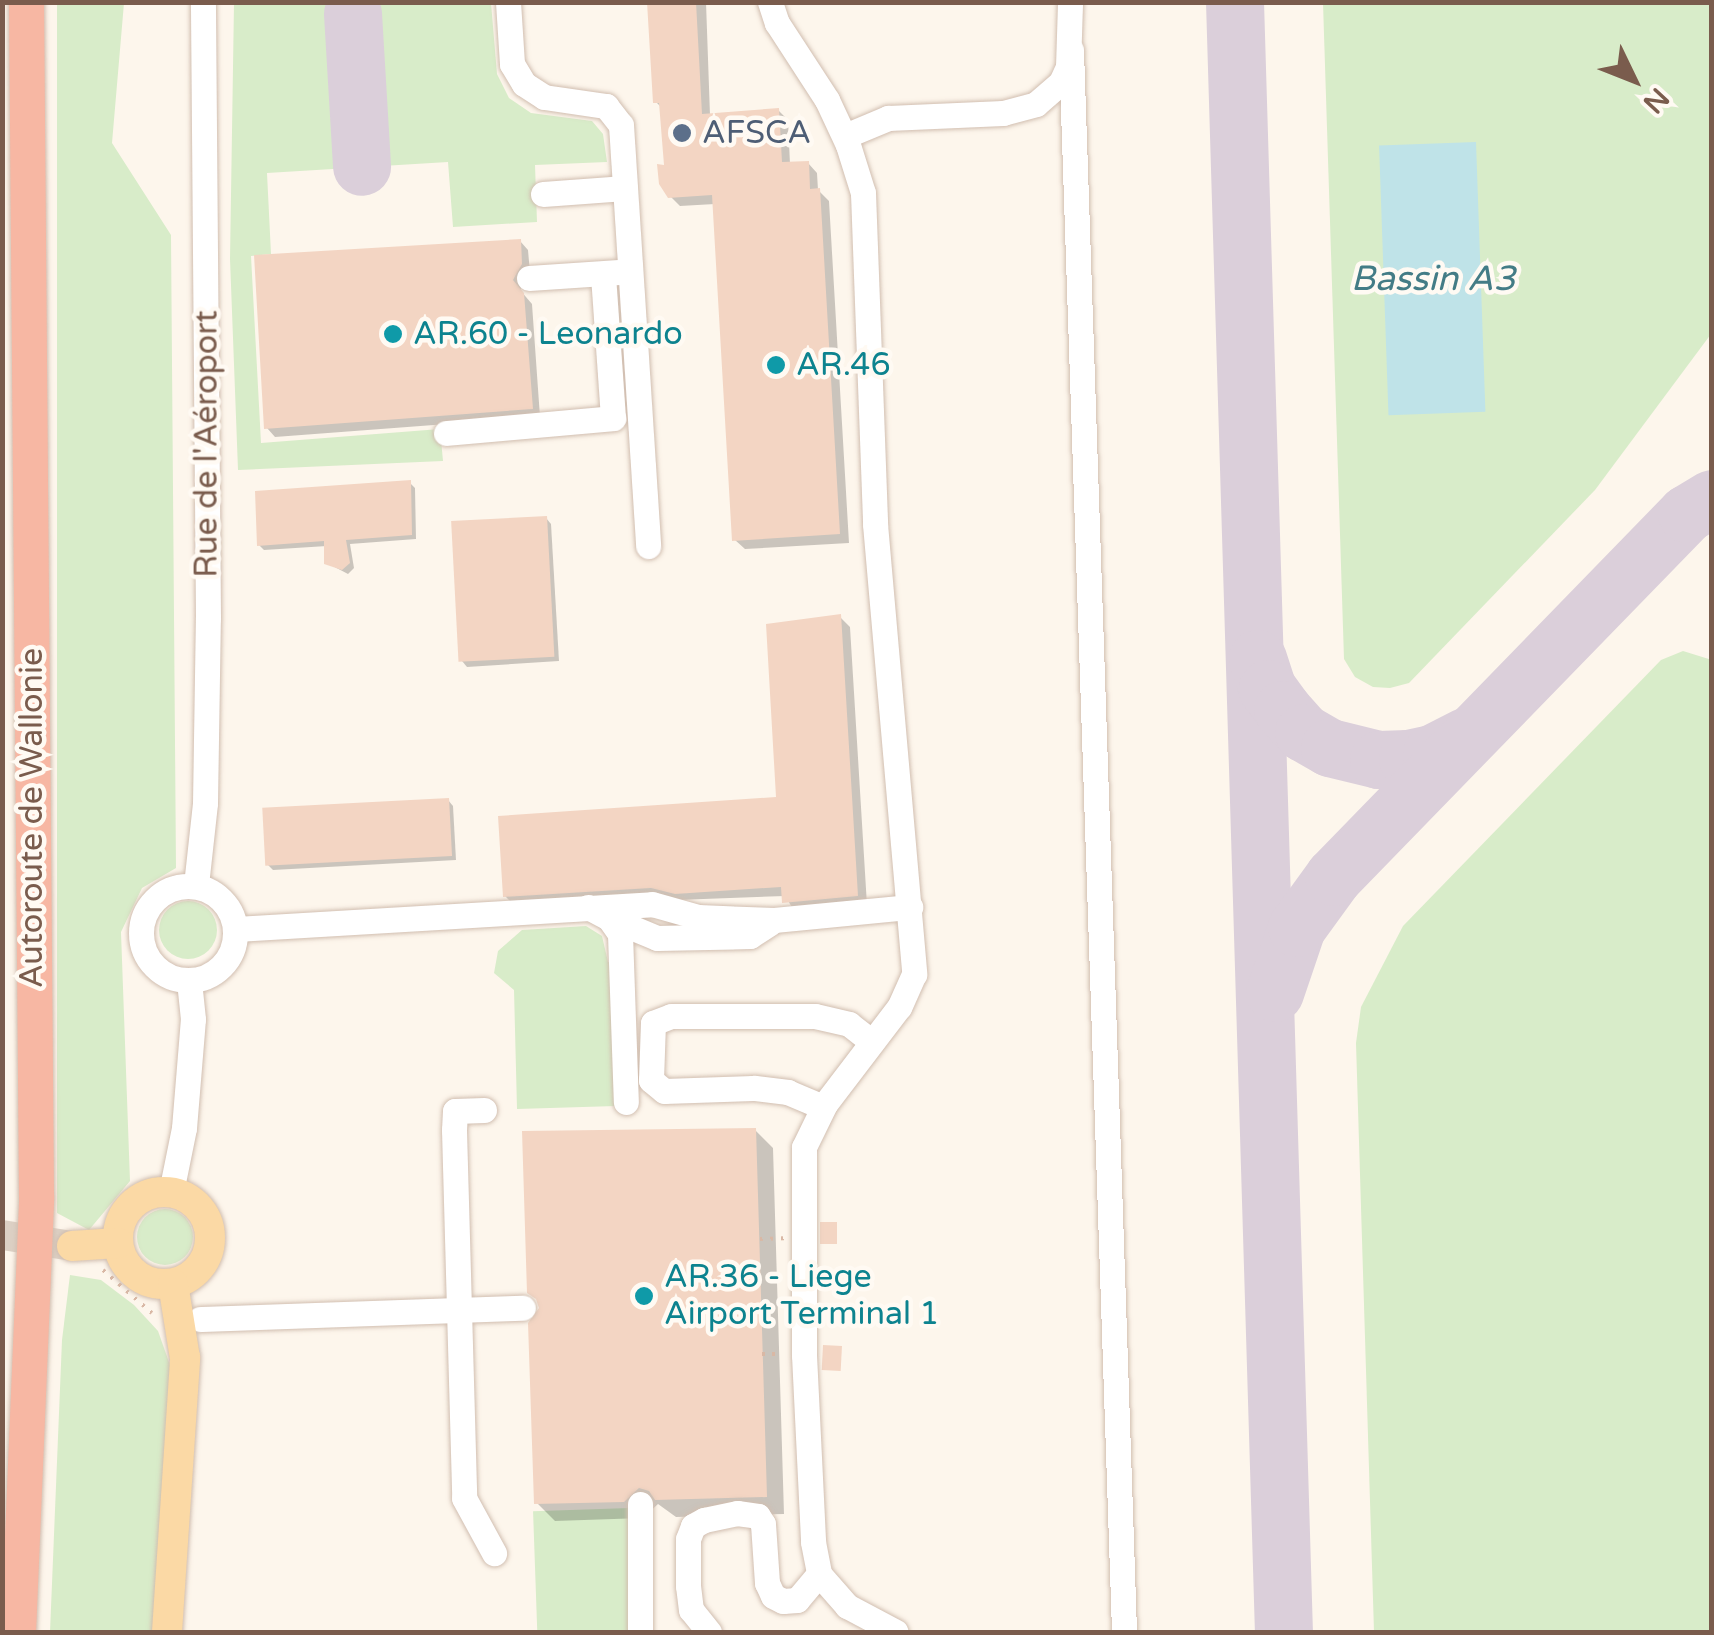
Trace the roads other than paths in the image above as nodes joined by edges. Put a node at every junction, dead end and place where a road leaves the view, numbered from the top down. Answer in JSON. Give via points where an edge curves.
{"nodes":[{"id":1,"x":26,"y":2,"type":"edge"},
{"id":2,"x":203,"y":2,"type":"edge"},
{"id":3,"x":508,"y":2,"type":"edge"},
{"id":4,"x":770,"y":2,"type":"edge"},
{"id":5,"x":1070,"y":2,"type":"edge"},
{"id":6,"x":1071,"y":50,"type":"junction"},
{"id":7,"x":845,"y":136,"type":"junction"},
{"id":8,"x":625,"y":188,"type":"junction"},
{"id":9,"x":543,"y":194,"type":"dead end"},
{"id":10,"x":630,"y":271,"type":"junction"},
{"id":11,"x":603,"y":274,"type":"junction"},
{"id":12,"x":529,"y":278,"type":"dead end"},
{"id":13,"x":446,"y":432,"type":"dead end"},
{"id":14,"x":648,"y":546,"type":"dead end"},
{"id":15,"x":196,"y":886,"type":"junction"},
{"id":16,"x":910,"y":906,"type":"junction"},
{"id":17,"x":598,"y":913,"type":"junction"},
{"id":18,"x":236,"y":929,"type":"junction"},
{"id":19,"x":189,"y":981,"type":"junction"},
{"id":20,"x":872,"y":1042,"type":"junction"},
{"id":21,"x":626,"y":1102,"type":"dead end"},
{"id":22,"x":823,"y":1107,"type":"junction"},
{"id":23,"x":484,"y":1110,"type":"dead end"},
{"id":24,"x":171,"y":1192,"type":"junction"},
{"id":25,"x":72,"y":1246,"type":"tunnel mouth"},
{"id":26,"x":110,"y":1256,"type":"junction"},
{"id":27,"x":173,"y":1284,"type":"junction"},
{"id":28,"x":522,"y":1308,"type":"dead end"},
{"id":29,"x":459,"y":1310,"type":"junction"},
{"id":30,"x":190,"y":1321,"type":"junction"},
{"id":31,"x":640,"y":1504,"type":"dead end"},
{"id":32,"x":494,"y":1553,"type":"dead end"},
{"id":33,"x":819,"y":1574,"type":"junction"},
{"id":34,"x":858,"y":1626,"type":"edge"},
{"id":35,"x":18,"y":1632,"type":"edge"},
{"id":36,"x":168,"y":1632,"type":"edge"},
{"id":37,"x":640,"y":1632,"type":"edge"},
{"id":38,"x":709,"y":1632,"type":"edge"},
{"id":39,"x":896,"y":1632,"type":"edge"},
{"id":40,"x":1124,"y":1632,"type":"edge"}],
"edges":[{"from":1,"to":35,"type":"highway","name":"Autoroute de Wallonie","via":[[36,1196]]},
{"from":2,"to":15,"type":"street","name":"Rue de l'Aéroport","via":[[208,653],[206,803]]},
{"from":3,"to":8,"type":"street","via":[[512,64],[524,84],[544,97],[589,101],[622,125]]},
{"from":4,"to":7,"type":"street"},
{"from":5,"to":6,"type":"street"},
{"from":6,"to":7,"type":"street","via":[[1061,82],[1022,110],[888,118]]},
{"from":6,"to":40,"type":"street"},
{"from":7,"to":16,"type":"street","via":[[863,194],[875,524]]},
{"from":8,"to":9,"type":"street"},
{"from":8,"to":10,"type":"street"},
{"from":10,"to":11,"type":"street"},
{"from":10,"to":14,"type":"street"},
{"from":11,"to":12,"type":"street"},
{"from":11,"to":13,"type":"street","via":[[613,418]]},
{"from":15,"to":18,"type":"street","via":[[224,900]]},
{"from":15,"to":19,"type":"street","via":[[162,893],[142,921],[146,955],[156,969]]},
{"from":16,"to":17,"type":"street","via":[[774,920],[698,917],[652,904]]},
{"from":16,"to":20,"type":"street","via":[[914,974]]},
{"from":17,"to":18,"type":"street"},
{"from":17,"to":21,"type":"street","via":[[620,934]]},
{"from":18,"to":19,"type":"street","via":[[224,965]]},
{"from":19,"to":24,"type":"street","via":[[184,1128]]},
{"from":20,"to":22,"type":"street"},
{"from":20,"to":22,"type":"street","via":[[849,1024],[815,1016],[671,1016],[653,1023],[651,1080],[664,1091],[753,1088],[788,1092]]},
{"from":22,"to":33,"type":"street","via":[[804,1147],[801,1201]]},
{"from":23,"to":29,"type":"street","via":[[454,1111]]},
{"from":24,"to":26,"type":"main road","via":[[154,1192],[126,1211]]},
{"from":24,"to":27,"type":"main road","via":[[202,1210],[211,1246],[191,1277]]},
{"from":25,"to":26,"type":"main road"},
{"from":26,"to":27,"type":"main road","via":[[136,1276]]},
{"from":27,"to":30,"type":"main road"},
{"from":28,"to":29,"type":"street"},
{"from":29,"to":30,"type":"street"},
{"from":29,"to":32,"type":"street","via":[[464,1498]]},
{"from":30,"to":36,"type":"main road"},
{"from":31,"to":37,"type":"street"},
{"from":33,"to":34,"type":"street"},
{"from":33,"to":38,"type":"street","via":[[796,1600],[783,1601],[768,1584],[758,1516],[704,1520],[688,1539],[688,1586],[691,1610]]},
{"from":34,"to":39,"type":"street"}]}
